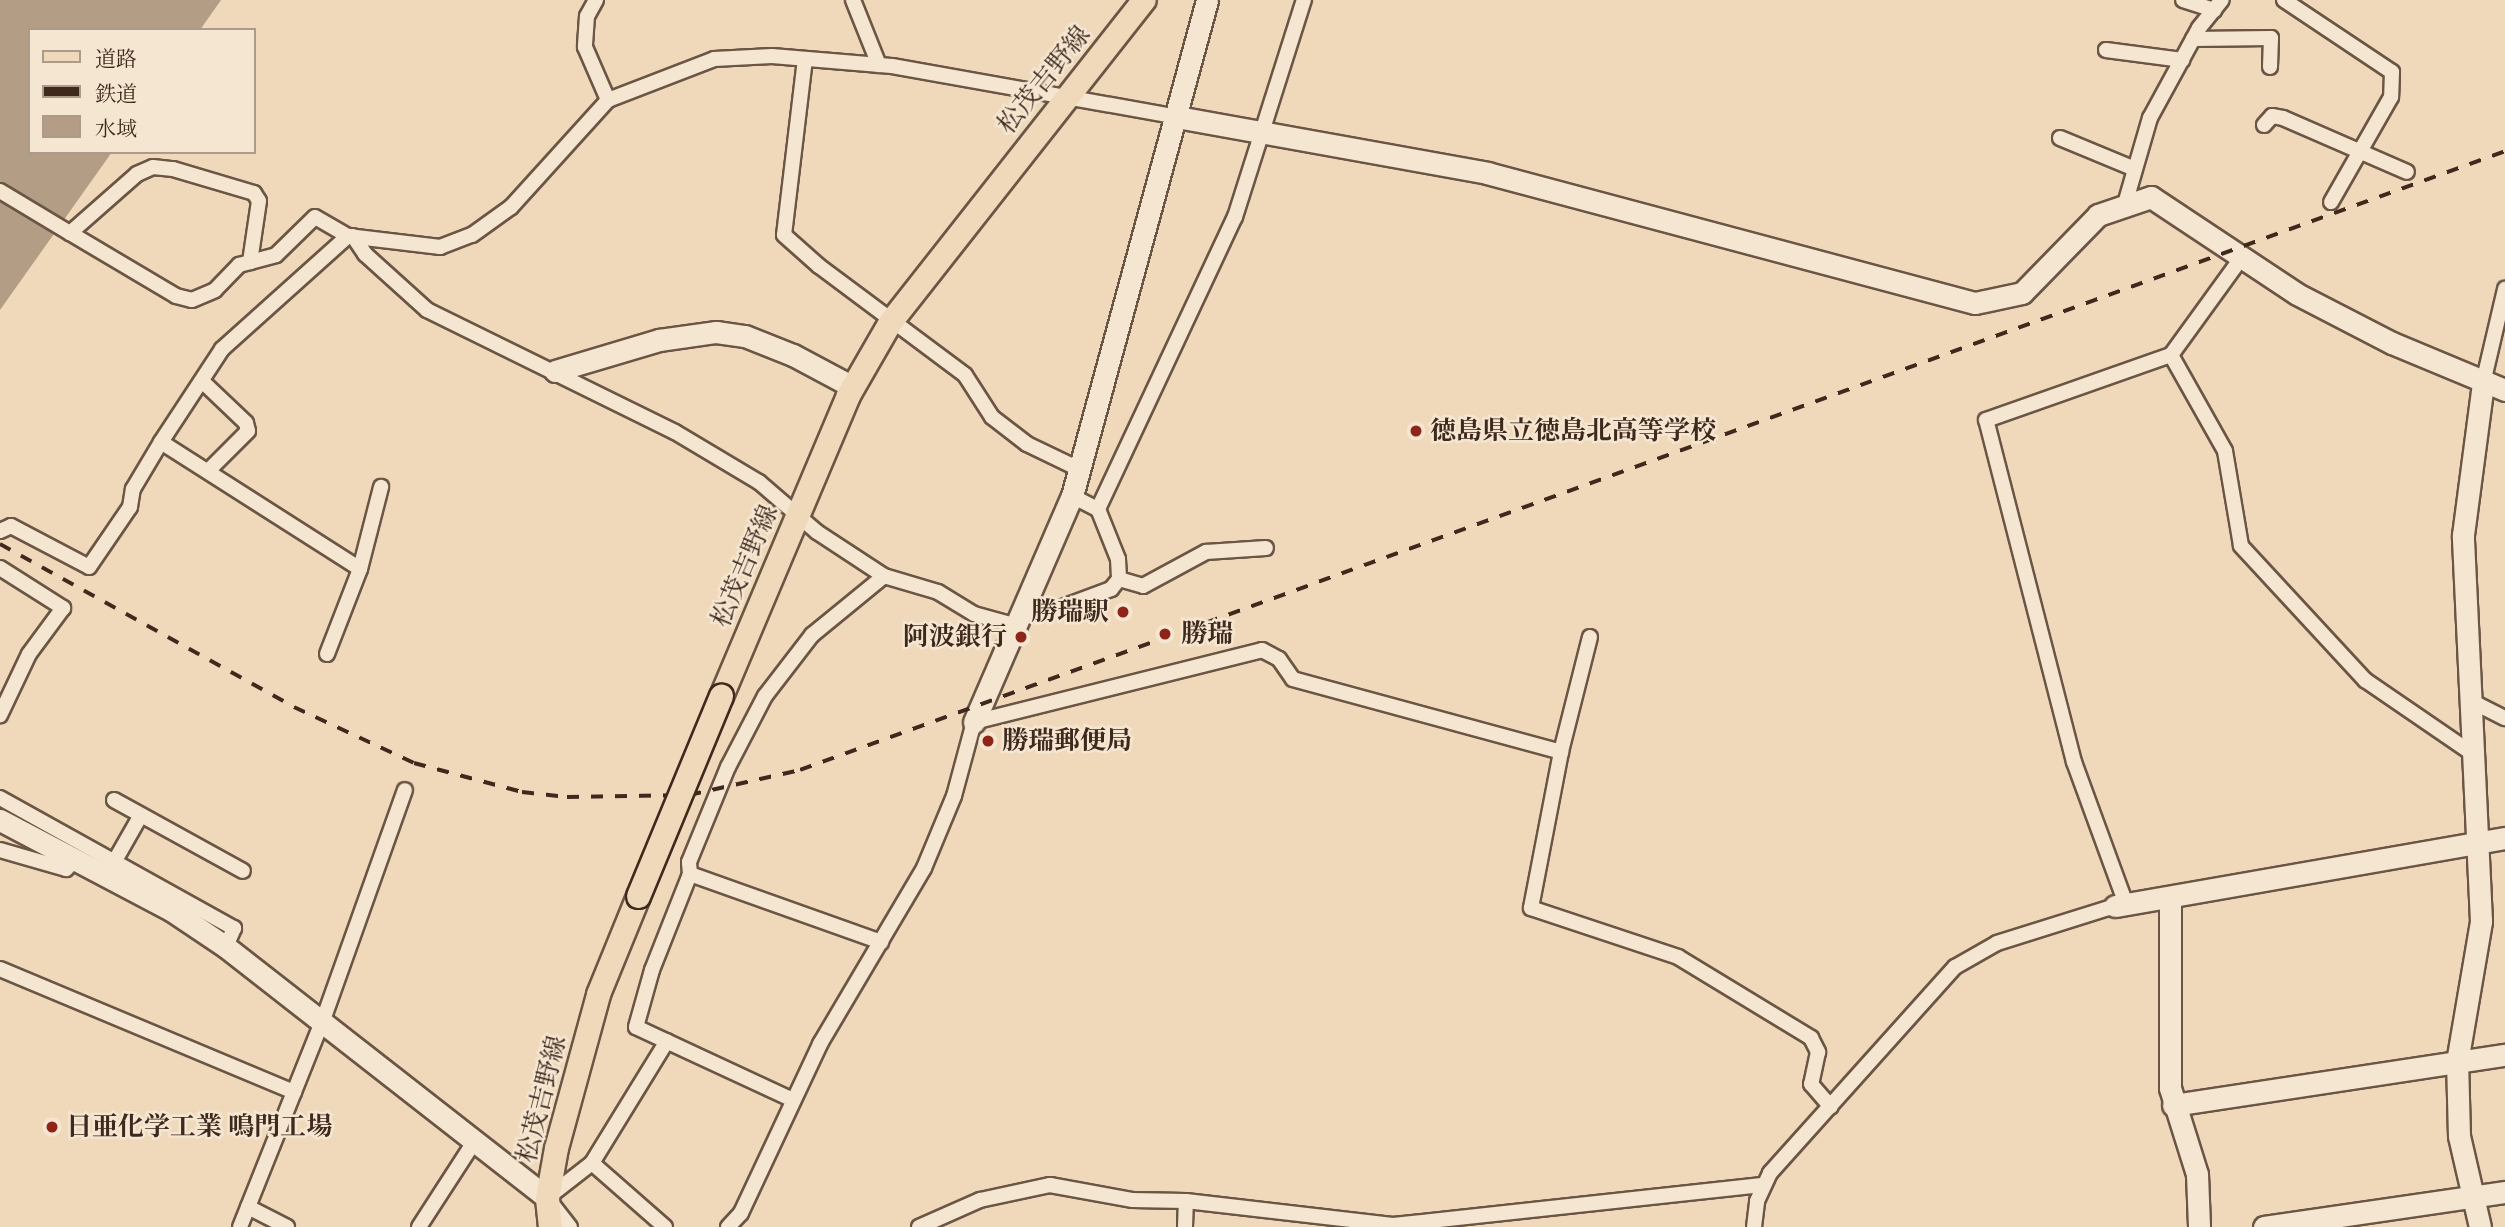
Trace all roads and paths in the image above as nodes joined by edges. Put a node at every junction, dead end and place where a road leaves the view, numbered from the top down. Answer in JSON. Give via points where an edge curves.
{"nodes":[{"id":1,"x":596,"y":0,"type":"edge"},
{"id":2,"x":853,"y":0,"type":"edge"},
{"id":3,"x":1143,"y":0,"type":"edge"},
{"id":4,"x":1207,"y":0,"type":"edge"},
{"id":5,"x":1304,"y":0,"type":"edge"},
{"id":6,"x":2183,"y":0,"type":"edge"},
{"id":7,"x":2284,"y":0,"type":"edge"},
{"id":8,"x":2218,"y":5,"type":"edge"},
{"id":9,"x":2193,"y":39,"type":"junction"},
{"id":10,"x":2106,"y":50,"type":"dead end"},
{"id":11,"x":805,"y":59,"type":"junction"},
{"id":12,"x":2182,"y":60,"type":"junction"},
{"id":13,"x":879,"y":65,"type":"junction"},
{"id":14,"x":2270,"y":67,"type":"dead end"},
{"id":15,"x":1068,"y":96,"type":"junction"},
{"id":16,"x":608,"y":100,"type":"junction"},
{"id":17,"x":1177,"y":117,"type":"junction"},
{"id":18,"x":2264,"y":125,"type":"dead end"},
{"id":19,"x":1265,"y":133,"type":"junction"},
{"id":20,"x":2060,"y":138,"type":"dead end"},
{"id":21,"x":2360,"y":150,"type":"junction"},
{"id":22,"x":2135,"y":169,"type":"junction"},
{"id":23,"x":2407,"y":172,"type":"dead end"},
{"id":24,"x":0,"y":191,"type":"edge"},
{"id":25,"x":2331,"y":202,"type":"dead end"},
{"id":26,"x":2125,"y":204,"type":"junction"},
{"id":27,"x":67,"y":231,"type":"junction"},
{"id":28,"x":351,"y":236,"type":"junction"},
{"id":29,"x":2242,"y":257,"type":"junction"},
{"id":30,"x":250,"y":262,"type":"junction"},
{"id":31,"x":2505,"y":289,"type":"edge"},
{"id":32,"x":890,"y":321,"type":"junction"},
{"id":33,"x":2171,"y":355,"type":"junction"},
{"id":34,"x":555,"y":370,"type":"junction"},
{"id":35,"x":202,"y":382,"type":"junction"},
{"id":36,"x":2483,"y":383,"type":"junction"},
{"id":37,"x":853,"y":387,"type":"junction"},
{"id":38,"x":2505,"y":390,"type":"edge"},
{"id":39,"x":161,"y":442,"type":"junction"},
{"id":40,"x":209,"y":470,"type":"junction"},
{"id":41,"x":1079,"y":470,"type":"junction"},
{"id":42,"x":382,"y":487,"type":"dead end"},
{"id":43,"x":1072,"y":496,"type":"junction"},
{"id":44,"x":1098,"y":509,"type":"junction"},
{"id":45,"x":796,"y":516,"type":"junction"},
{"id":46,"x":0,"y":531,"type":"edge"},
{"id":47,"x":1266,"y":548,"type":"dead end"},
{"id":48,"x":0,"y":568,"type":"edge"},
{"id":49,"x":360,"y":569,"type":"junction"},
{"id":50,"x":884,"y":576,"type":"junction"},
{"id":51,"x":1119,"y":579,"type":"junction"},
{"id":52,"x":1028,"y":606,"type":"junction"},
{"id":53,"x":1017,"y":626,"type":"junction"},
{"id":54,"x":1590,"y":637,"type":"dead end"},
{"id":55,"x":327,"y":654,"type":"dead end"},
{"id":56,"x":2473,"y":702,"type":"junction"},
{"id":57,"x":0,"y":715,"type":"edge"},
{"id":58,"x":2505,"y":718,"type":"edge"},
{"id":59,"x":974,"y":722,"type":"junction"},
{"id":60,"x":1561,"y":752,"type":"junction"},
{"id":61,"x":2473,"y":754,"type":"junction"},
{"id":62,"x":405,"y":790,"type":"dead end"},
{"id":63,"x":0,"y":798,"type":"edge"},
{"id":64,"x":114,"y":800,"type":"dead end"},
{"id":65,"x":141,"y":815,"type":"junction"},
{"id":66,"x":0,"y":820,"type":"edge"},
{"id":67,"x":2505,"y":838,"type":"edge"},
{"id":68,"x":2478,"y":841,"type":"junction"},
{"id":69,"x":0,"y":850,"type":"edge"},
{"id":70,"x":69,"y":855,"type":"junction"},
{"id":71,"x":113,"y":864,"type":"junction"},
{"id":72,"x":243,"y":871,"type":"dead end"},
{"id":73,"x":690,"y":874,"type":"junction"},
{"id":74,"x":2170,"y":898,"type":"junction"},
{"id":75,"x":2120,"y":905,"type":"junction"},
{"id":76,"x":881,"y":942,"type":"junction"},
{"id":77,"x":226,"y":947,"type":"junction"},
{"id":78,"x":0,"y":969,"type":"edge"},
{"id":79,"x":323,"y":1020,"type":"junction"},
{"id":80,"x":667,"y":1041,"type":"junction"},
{"id":81,"x":2505,"y":1055,"type":"edge"},
{"id":82,"x":2457,"y":1062,"type":"junction"},
{"id":83,"x":294,"y":1092,"type":"junction"},
{"id":84,"x":793,"y":1100,"type":"junction"},
{"id":85,"x":2173,"y":1105,"type":"junction"},
{"id":86,"x":1831,"y":1107,"type":"junction"},
{"id":87,"x":476,"y":1139,"type":"junction"},
{"id":88,"x":592,"y":1163,"type":"junction"},
{"id":89,"x":1762,"y":1185,"type":"junction"},
{"id":90,"x":2505,"y":1192,"type":"edge"},
{"id":91,"x":2471,"y":1197,"type":"junction"},
{"id":92,"x":547,"y":1198,"type":"junction"},
{"id":93,"x":1186,"y":1201,"type":"junction"},
{"id":94,"x":248,"y":1207,"type":"junction"},
{"id":95,"x":240,"y":1227,"type":"edge"},
{"id":96,"x":287,"y":1227,"type":"edge"},
{"id":97,"x":419,"y":1227,"type":"edge"},
{"id":98,"x":550,"y":1227,"type":"edge"},
{"id":99,"x":570,"y":1227,"type":"edge"},
{"id":100,"x":665,"y":1227,"type":"edge"},
{"id":101,"x":729,"y":1227,"type":"edge"},
{"id":102,"x":919,"y":1227,"type":"edge"},
{"id":103,"x":1185,"y":1227,"type":"edge"},
{"id":104,"x":1754,"y":1227,"type":"edge"},
{"id":105,"x":2199,"y":1227,"type":"edge"},
{"id":106,"x":2264,"y":1227,"type":"edge"},
{"id":107,"x":2480,"y":1227,"type":"edge"}],
"edges":[{"from":1,"to":16,"type":"street","via":[[587,16],[585,47]]},
{"from":2,"to":13,"type":"street"},
{"from":3,"to":15,"type":"main road","name":"松茂吉野線"},
{"from":4,"to":17,"type":"street"},
{"from":5,"to":19,"type":"street"},
{"from":6,"to":8,"type":"street"},
{"from":7,"to":21,"type":"street","via":[[2392,72],[2391,97]]},
{"from":8,"to":9,"type":"street"},
{"from":9,"to":12,"type":"street"},
{"from":9,"to":14,"type":"street","via":[[2271,38]]},
{"from":10,"to":12,"type":"street"},
{"from":11,"to":13,"type":"street"},
{"from":11,"to":16,"type":"street","via":[[713,59]]},
{"from":11,"to":32,"type":"street","via":[[784,235]]},
{"from":12,"to":22,"type":"street","via":[[2150,118]]},
{"from":13,"to":15,"type":"street"},
{"from":15,"to":17,"type":"street"},
{"from":15,"to":32,"type":"main road","name":"松茂吉野線"},
{"from":16,"to":28,"type":"street","via":[[511,208],[471,235],[440,247],[420,248]]},
{"from":17,"to":19,"type":"street"},
{"from":17,"to":41,"type":"street"},
{"from":18,"to":21,"type":"street","via":[[2272,116],[2283,118]]},
{"from":19,"to":26,"type":"street","via":[[1487,173],[1949,300],[1975,303],[2022,293],[2098,215]]},
{"from":19,"to":44,"type":"street","via":[[1208,282]]},
{"from":20,"to":22,"type":"street"},
{"from":21,"to":23,"type":"street"},
{"from":21,"to":25,"type":"street"},
{"from":22,"to":26,"type":"street"},
{"from":24,"to":27,"type":"street"},
{"from":26,"to":29,"type":"street","via":[[2151,197],[2170,205]]},
{"from":27,"to":30,"type":"street","via":[[176,296],[192,300],[203,299],[239,265]]},
{"from":27,"to":30,"type":"street","via":[[136,174],[153,167],[173,169],[254,192],[259,201]]},
{"from":28,"to":30,"type":"street","via":[[315,217],[276,255]]},
{"from":28,"to":34,"type":"street","via":[[427,310]]},
{"from":28,"to":35,"type":"street","via":[[222,349]]},
{"from":29,"to":33,"type":"street"},
{"from":29,"to":36,"type":"street","via":[[2297,294]]},
{"from":31,"to":36,"type":"street"},
{"from":32,"to":37,"type":"main road","name":"松茂吉野線"},
{"from":32,"to":41,"type":"street","via":[[965,375],[992,417],[1027,444]]},
{"from":33,"to":61,"type":"street","via":[[2225,451],[2241,546],[2365,680]]},
{"from":33,"to":75,"type":"street","via":[[1986,420],[2074,762]]},
{"from":34,"to":37,"type":"street","via":[[659,340],[716,332],[745,336],[793,355]]},
{"from":34,"to":45,"type":"street","via":[[664,425],[759,482]]},
{"from":35,"to":39,"type":"street"},
{"from":35,"to":40,"type":"street","via":[[246,423],[248,431]]},
{"from":36,"to":38,"type":"street"},
{"from":36,"to":56,"type":"street","via":[[2463,535]]},
{"from":37,"to":45,"type":"main road","name":"松茂吉野線"},
{"from":39,"to":40,"type":"street"},
{"from":39,"to":46,"type":"street","via":[[133,489],[130,507],[89,568],[11,526]]},
{"from":40,"to":49,"type":"street"},
{"from":41,"to":43,"type":"street"},
{"from":42,"to":49,"type":"street"},
{"from":43,"to":44,"type":"street"},
{"from":43,"to":52,"type":"street"},
{"from":44,"to":51,"type":"street","via":[[1118,559]]},
{"from":45,"to":50,"type":"street"},
{"from":45,"to":92,"type":"main road","name":"松茂吉野線","bridge":true,"via":[[598,994],[556,1147]]},
{"from":47,"to":51,"type":"street","via":[[1206,552],[1143,586]]},
{"from":48,"to":57,"type":"street","via":[[63,608],[29,654]]},
{"from":49,"to":55,"type":"street"},
{"from":50,"to":53,"type":"street","via":[[938,593],[974,614]]},
{"from":50,"to":73,"type":"street","via":[[812,635],[765,696],[728,766],[689,862]]},
{"from":51,"to":52,"type":"street","via":[[1111,589],[1057,609]]},
{"from":52,"to":53,"type":"street"},
{"from":53,"to":59,"type":"street"},
{"from":54,"to":60,"type":"street"},
{"from":56,"to":58,"type":"street"},
{"from":56,"to":61,"type":"street"},
{"from":59,"to":60,"type":"street","via":[[1262,650],[1279,659],[1293,679]]},
{"from":59,"to":76,"type":"street","via":[[954,796],[924,868]]},
{"from":60,"to":86,"type":"street","via":[[1531,908],[1678,957],[1811,1038],[1818,1052],[1811,1084]]},
{"from":61,"to":68,"type":"street"},
{"from":62,"to":79,"type":"street"},
{"from":63,"to":71,"type":"street"},
{"from":64,"to":65,"type":"street"},
{"from":65,"to":71,"type":"street"},
{"from":65,"to":72,"type":"street"},
{"from":66,"to":70,"type":"street"},
{"from":67,"to":68,"type":"street"},
{"from":68,"to":74,"type":"street"},
{"from":68,"to":82,"type":"street","via":[[2479,952]]},
{"from":69,"to":70,"type":"street","via":[[66,869]]},
{"from":70,"to":77,"type":"street"},
{"from":71,"to":77,"type":"street","via":[[234,928]]},
{"from":73,"to":76,"type":"street"},
{"from":73,"to":80,"type":"street","via":[[652,970],[636,1027]]},
{"from":74,"to":75,"type":"street"},
{"from":74,"to":85,"type":"street"},
{"from":75,"to":86,"type":"street","via":[[1997,943],[1955,967]]},
{"from":76,"to":84,"type":"street"},
{"from":77,"to":79,"type":"street"},
{"from":78,"to":83,"type":"street"},
{"from":79,"to":83,"type":"street"},
{"from":79,"to":87,"type":"street"},
{"from":80,"to":84,"type":"street"},
{"from":80,"to":88,"type":"street"},
{"from":81,"to":82,"type":"street"},
{"from":82,"to":85,"type":"street"},
{"from":82,"to":91,"type":"street","via":[[2459,1136]]},
{"from":83,"to":94,"type":"street"},
{"from":84,"to":101,"type":"street","via":[[741,1213]]},
{"from":85,"to":105,"type":"street","via":[[2197,1174]]},
{"from":86,"to":89,"type":"street"},
{"from":87,"to":92,"type":"street"},
{"from":87,"to":97,"type":"street"},
{"from":88,"to":92,"type":"street"},
{"from":88,"to":100,"type":"street"},
{"from":89,"to":93,"type":"street","via":[[1393,1225]]},
{"from":89,"to":104,"type":"street"},
{"from":90,"to":91,"type":"street"},
{"from":91,"to":106,"type":"street"},
{"from":91,"to":107,"type":"street"},
{"from":92,"to":98,"type":"main road","name":"松茂吉野線"},
{"from":92,"to":99,"type":"street"},
{"from":93,"to":102,"type":"street","via":[[1132,1200],[1050,1185],[980,1200]]},
{"from":93,"to":103,"type":"street"},
{"from":94,"to":95,"type":"street"},
{"from":94,"to":96,"type":"street"}]}
